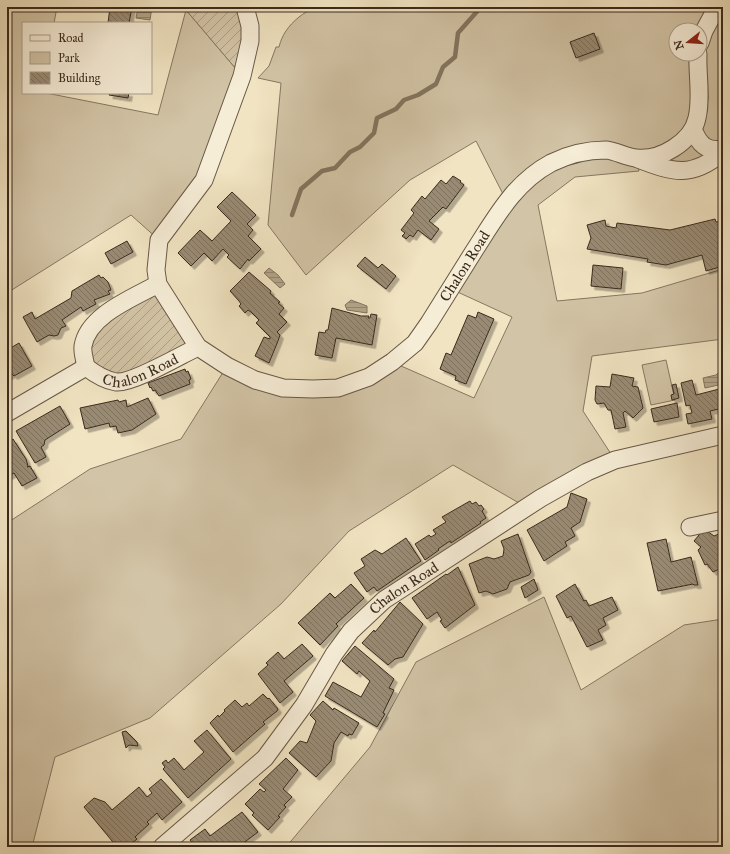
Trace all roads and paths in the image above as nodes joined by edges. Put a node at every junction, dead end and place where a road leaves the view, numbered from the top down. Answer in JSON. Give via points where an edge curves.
{"nodes":[{"id":1,"x":245,"y":7,"type":"edge"},
{"id":2,"x":717,"y":7,"type":"edge"},
{"id":3,"x":708,"y":24,"type":"edge"},
{"id":4,"x":698,"y":62,"type":"edge"},
{"id":5,"x":692,"y":129,"type":"junction"},
{"id":6,"x":723,"y":149,"type":"edge"},
{"id":7,"x":723,"y":152,"type":"edge"},
{"id":8,"x":636,"y":159,"type":"junction"},
{"id":9,"x":158,"y":284,"type":"junction"},
{"id":10,"x":198,"y":347,"type":"junction"},
{"id":11,"x":86,"y":367,"type":"junction"},
{"id":12,"x":7,"y":414,"type":"edge"},
{"id":13,"x":723,"y":435,"type":"edge"},
{"id":14,"x":723,"y":520,"type":"edge"},
{"id":15,"x":690,"y":527,"type":"dead end"},
{"id":16,"x":162,"y":847,"type":"edge"}],
"edges":[{"from":1,"to":9,"type":"street","name":"Chalon Road","via":[[250,26],[250,41],[242,76],[204,180],[160,240],[156,270]]},
{"from":2,"to":3,"type":"street"},
{"from":4,"to":5,"type":"street","via":[[699,101],[697,118]]},
{"from":5,"to":6,"type":"street","via":[[706,148]]},
{"from":5,"to":8,"type":"street","via":[[669,151]]},
{"from":7,"to":8,"type":"street","name":"Chalon Road","via":[[705,166],[692,170],[678,171]]},
{"from":8,"to":10,"type":"street","name":"Chalon Road","via":[[608,150],[581,152],[551,163],[528,179],[506,200],[415,343],[369,377],[338,388],[283,388],[255,380]]},
{"from":9,"to":10,"type":"street","name":"Chalon Road"},
{"from":9,"to":11,"type":"street","name":"Chalon Road","via":[[100,317],[89,328],[83,346]]},
{"from":10,"to":11,"type":"street","name":"Chalon Road","via":[[133,378],[117,382],[101,378]]},
{"from":11,"to":12,"type":"street"},
{"from":13,"to":16,"type":"street","name":"Chalon Road","via":[[615,460],[587,472],[541,498],[384,600],[351,631],[304,704],[265,758]]},
{"from":14,"to":15,"type":"street"}]}
